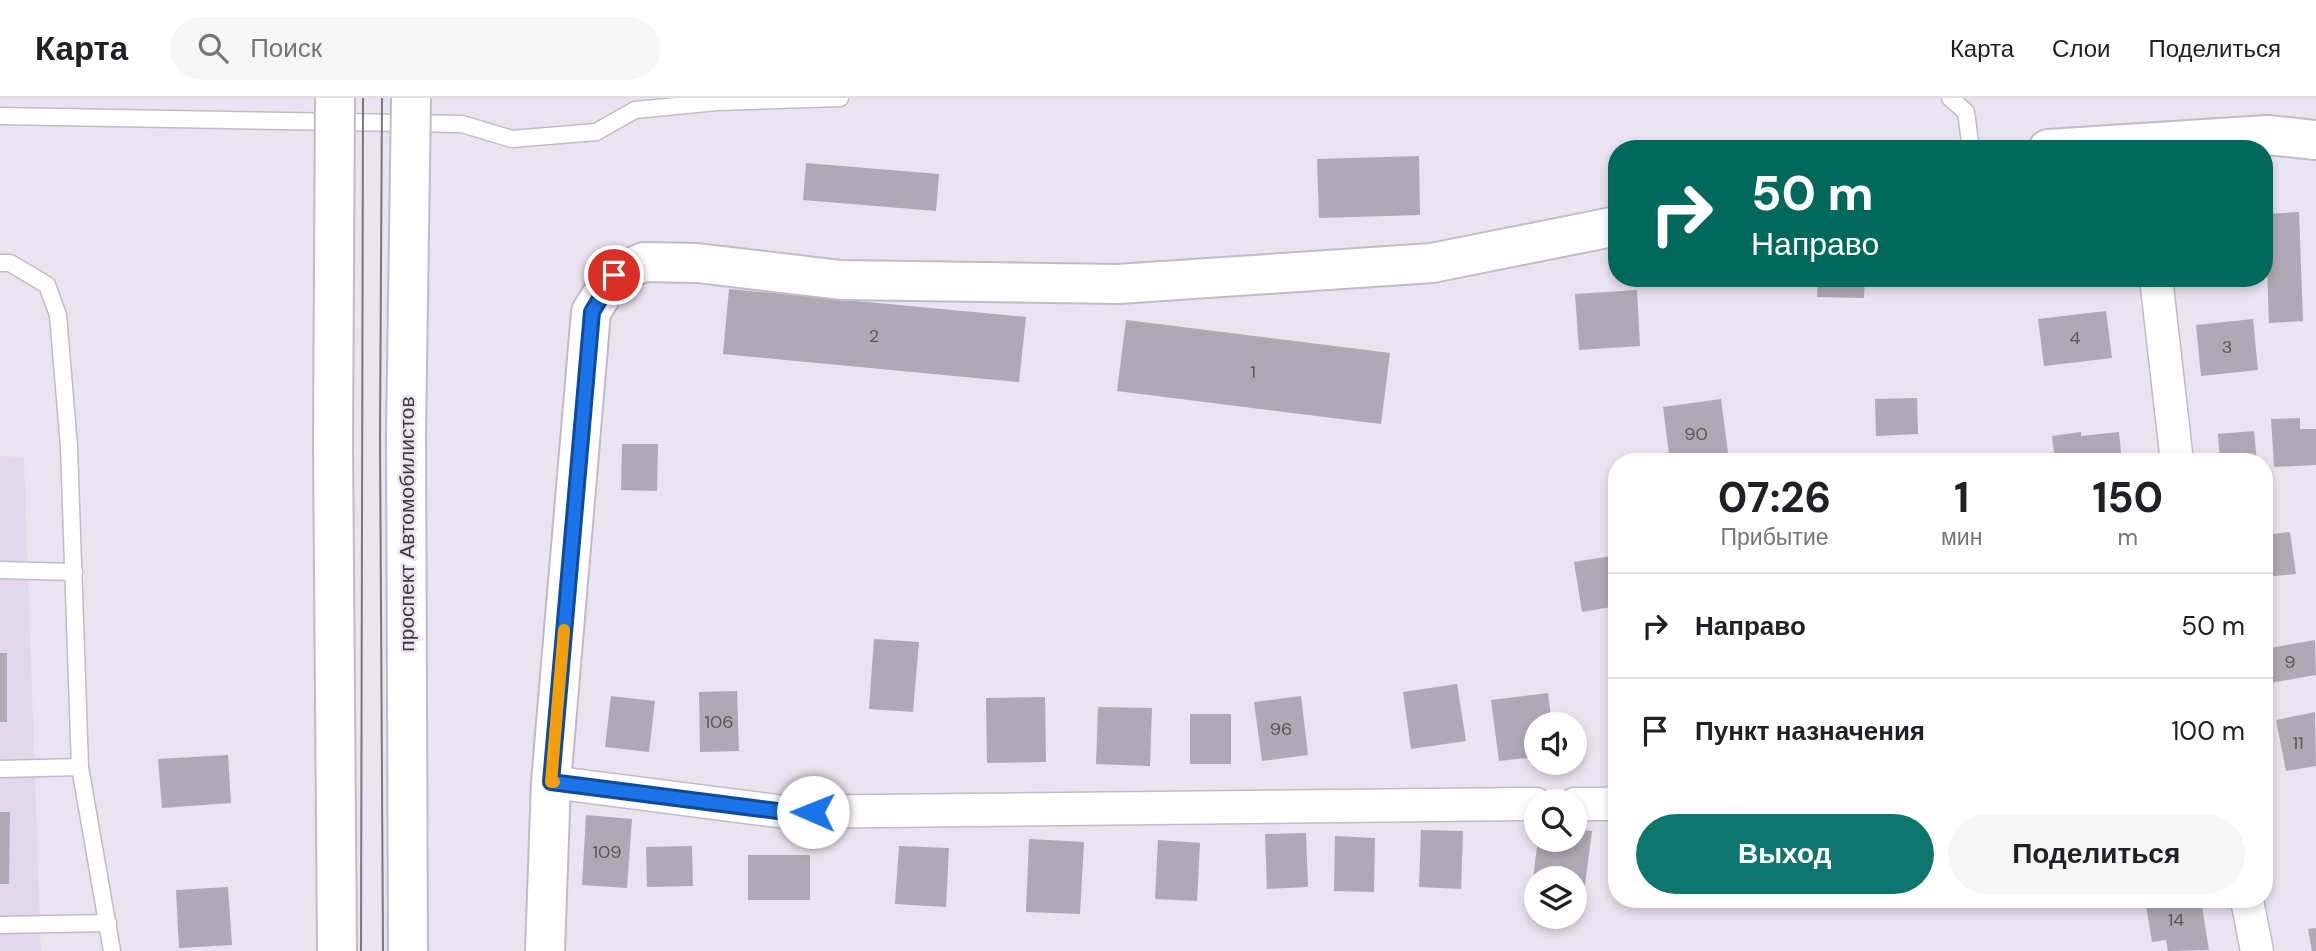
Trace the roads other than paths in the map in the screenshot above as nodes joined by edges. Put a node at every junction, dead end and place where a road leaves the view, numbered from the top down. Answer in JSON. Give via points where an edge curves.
{"nodes":[{"id":1,"x":335,"y":98,"type":"edge"},
{"id":2,"x":411,"y":98,"type":"edge"},
{"id":3,"x":840,"y":98,"type":"edge"},
{"id":4,"x":1950,"y":98,"type":"edge"},
{"id":5,"x":0,"y":116,"type":"edge"},
{"id":6,"x":1970,"y":140,"type":"edge"},
{"id":7,"x":2210,"y":140,"type":"edge"},
{"id":8,"x":2316,"y":140,"type":"edge"},
{"id":9,"x":1608,"y":228,"type":"edge"},
{"id":10,"x":0,"y":262,"type":"edge"},
{"id":11,"x":2157,"y":287,"type":"edge"},
{"id":12,"x":2175,"y":453,"type":"edge"},
{"id":13,"x":0,"y":570,"type":"edge"},
{"id":14,"x":74,"y":572,"type":"junction"},
{"id":15,"x":80,"y":767,"type":"junction"},
{"id":16,"x":0,"y":769,"type":"edge"},
{"id":17,"x":551,"y":782,"type":"junction"},
{"id":18,"x":1524,"y":804,"type":"edge"},
{"id":19,"x":1587,"y":804,"type":"edge"},
{"id":20,"x":1608,"y":804,"type":"edge"},
{"id":21,"x":2249,"y":908,"type":"edge"},
{"id":22,"x":107,"y":923,"type":"junction"},
{"id":23,"x":0,"y":925,"type":"edge"},
{"id":24,"x":113,"y":951,"type":"edge"},
{"id":25,"x":337,"y":951,"type":"edge"},
{"id":26,"x":408,"y":951,"type":"edge"},
{"id":27,"x":545,"y":951,"type":"edge"},
{"id":28,"x":2257,"y":951,"type":"edge"}],
"edges":[{"from":1,"to":25,"type":"street","bridge":true},
{"from":2,"to":26,"type":"street","name":"проспект Автомобилистов","bridge":true,"via":[[406,435]]},
{"from":3,"to":5,"type":"lane","via":[[635,110],[596,132],[512,139],[462,124]]},
{"from":4,"to":6,"type":"lane","via":[[1966,112]]},
{"from":7,"to":8,"type":"street","via":[[2267,135]]},
{"from":9,"to":17,"type":"street","via":[[1432,263],[1118,284],[841,280],[697,263],[644,262],[614,275],[592,312]]},
{"from":10,"to":14,"type":"lane","via":[[47,285],[58,315]]},
{"from":11,"to":12,"type":"street"},
{"from":13,"to":14,"type":"lane"},
{"from":14,"to":15,"type":"lane"},
{"from":15,"to":16,"type":"lane"},
{"from":15,"to":22,"type":"lane"},
{"from":17,"to":18,"type":"street","via":[[785,812]]},
{"from":17,"to":27,"type":"street"},
{"from":19,"to":20,"type":"street"},
{"from":21,"to":28,"type":"street"},
{"from":22,"to":23,"type":"lane"},
{"from":22,"to":24,"type":"lane"}]}
